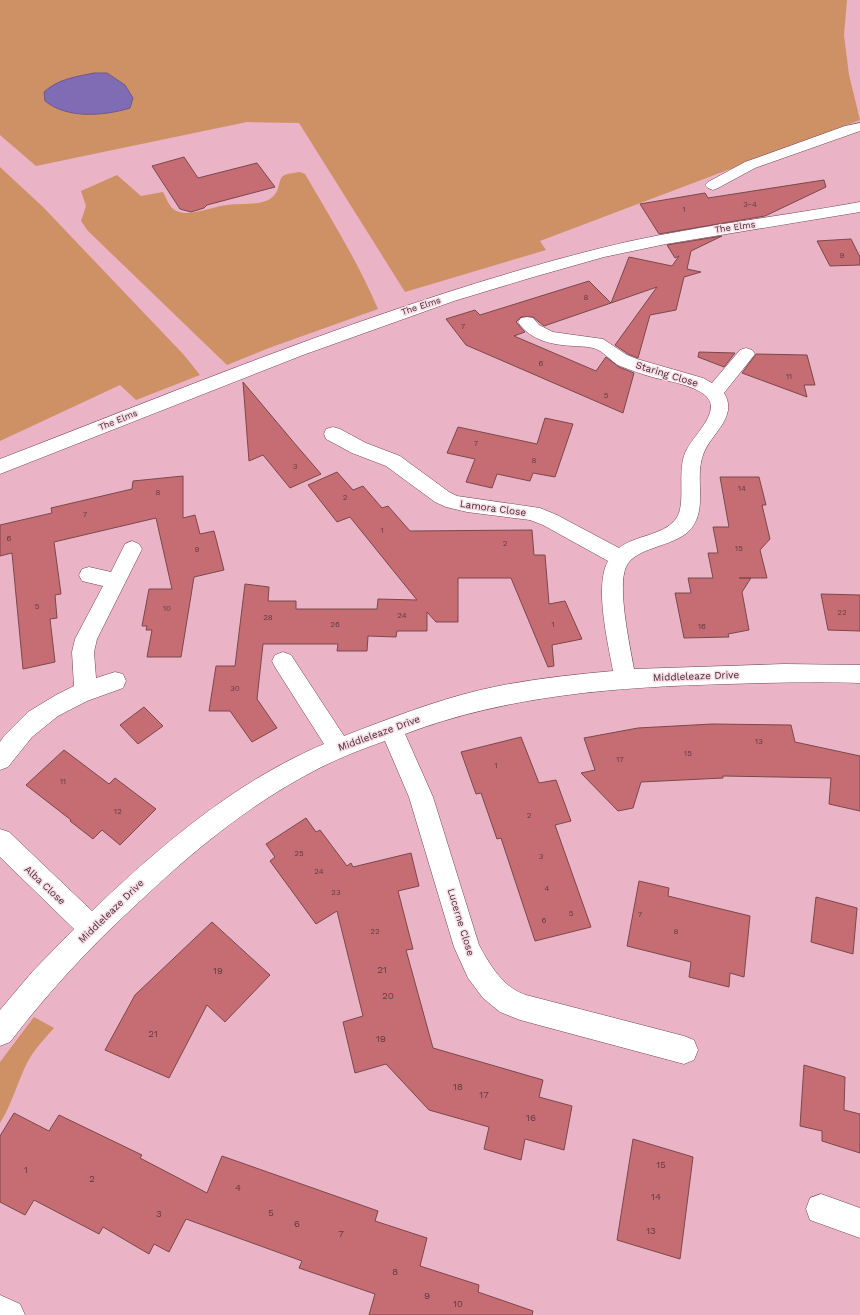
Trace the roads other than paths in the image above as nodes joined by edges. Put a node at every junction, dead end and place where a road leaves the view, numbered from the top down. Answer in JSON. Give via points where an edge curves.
{"nodes":[{"id":1,"x":860,"y":127,"type":"edge"},
{"id":2,"x":713,"y":185,"type":"dead end"},
{"id":3,"x":860,"y":207,"type":"edge"},
{"id":4,"x":526,"y":322,"type":"dead end"},
{"id":5,"x":746,"y":354,"type":"dead end"},
{"id":6,"x":713,"y":394,"type":"junction"},
{"id":7,"x":333,"y":434,"type":"dead end"},
{"id":8,"x":0,"y":467,"type":"edge"},
{"id":9,"x":132,"y":549,"type":"dead end"},
{"id":10,"x":620,"y":558,"type":"junction"},
{"id":11,"x":89,"y":575,"type":"dead end"},
{"id":12,"x":116,"y":581,"type":"junction"},
{"id":13,"x":283,"y":661,"type":"dead end"},
{"id":14,"x":860,"y":674,"type":"edge"},
{"id":15,"x":625,"y":679,"type":"junction"},
{"id":16,"x":115,"y":681,"type":"dead end"},
{"id":17,"x":86,"y":691,"type":"junction"},
{"id":18,"x":391,"y":729,"type":"junction"},
{"id":19,"x":339,"y":748,"type":"junction"},
{"id":20,"x":0,"y":760,"type":"edge"},
{"id":21,"x":0,"y":840,"type":"edge"},
{"id":22,"x":92,"y":929,"type":"junction"},
{"id":23,"x":0,"y":1032,"type":"edge"},
{"id":24,"x":684,"y":1050,"type":"dead end"},
{"id":25,"x":821,"y":1209,"type":"dead end"},
{"id":26,"x":860,"y":1223,"type":"edge"},
{"id":27,"x":0,"y":1311,"type":"edge"},
{"id":28,"x":10,"y":1315,"type":"edge"}],
"edges":[{"from":1,"to":2,"type":"street","via":[[750,165]]},
{"from":3,"to":8,"type":"street","name":"The Elms","via":[[716,229],[602,253],[432,302],[318,342]]},
{"from":4,"to":6,"type":"street","name":"Staring Close","via":[[531,329],[545,336],[598,342],[622,359],[648,370],[700,383]]},
{"from":5,"to":6,"type":"street"},
{"from":6,"to":10,"type":"street","via":[[719,403],[719,410],[717,418],[694,454],[689,513],[684,525],[627,552]]},
{"from":7,"to":10,"type":"street","name":"Lamora Close","via":[[359,448],[393,461],[437,494],[448,499],[467,505],[533,513]]},
{"from":9,"to":12,"type":"street"},
{"from":10,"to":15,"type":"street","via":[[615,568],[614,602]]},
{"from":11,"to":12,"type":"street"},
{"from":12,"to":17,"type":"street","via":[[86,639],[83,652]]},
{"from":13,"to":19,"type":"street"},
{"from":14,"to":15,"type":"street","name":"Middleleaze Drive","via":[[814,672]]},
{"from":15,"to":18,"type":"street","name":"Middleleaze Drive","via":[[507,694],[439,712]]},
{"from":16,"to":17,"type":"street"},
{"from":17,"to":20,"type":"street","via":[[62,702],[30,723]]},
{"from":18,"to":19,"type":"street","name":"Middleleaze Drive"},
{"from":18,"to":24,"type":"street","name":"Lucerne Close","via":[[421,797],[467,947],[494,991],[503,999],[518,1006]]},
{"from":19,"to":22,"type":"street","name":"Middleleaze Drive","via":[[291,771],[224,814],[145,878]]},
{"from":21,"to":22,"type":"street","name":"Alba Close"},
{"from":22,"to":23,"type":"street","name":"Middleleaze Drive","via":[[64,956]]},
{"from":25,"to":26,"type":"street"},
{"from":27,"to":28,"type":"street"}]}
